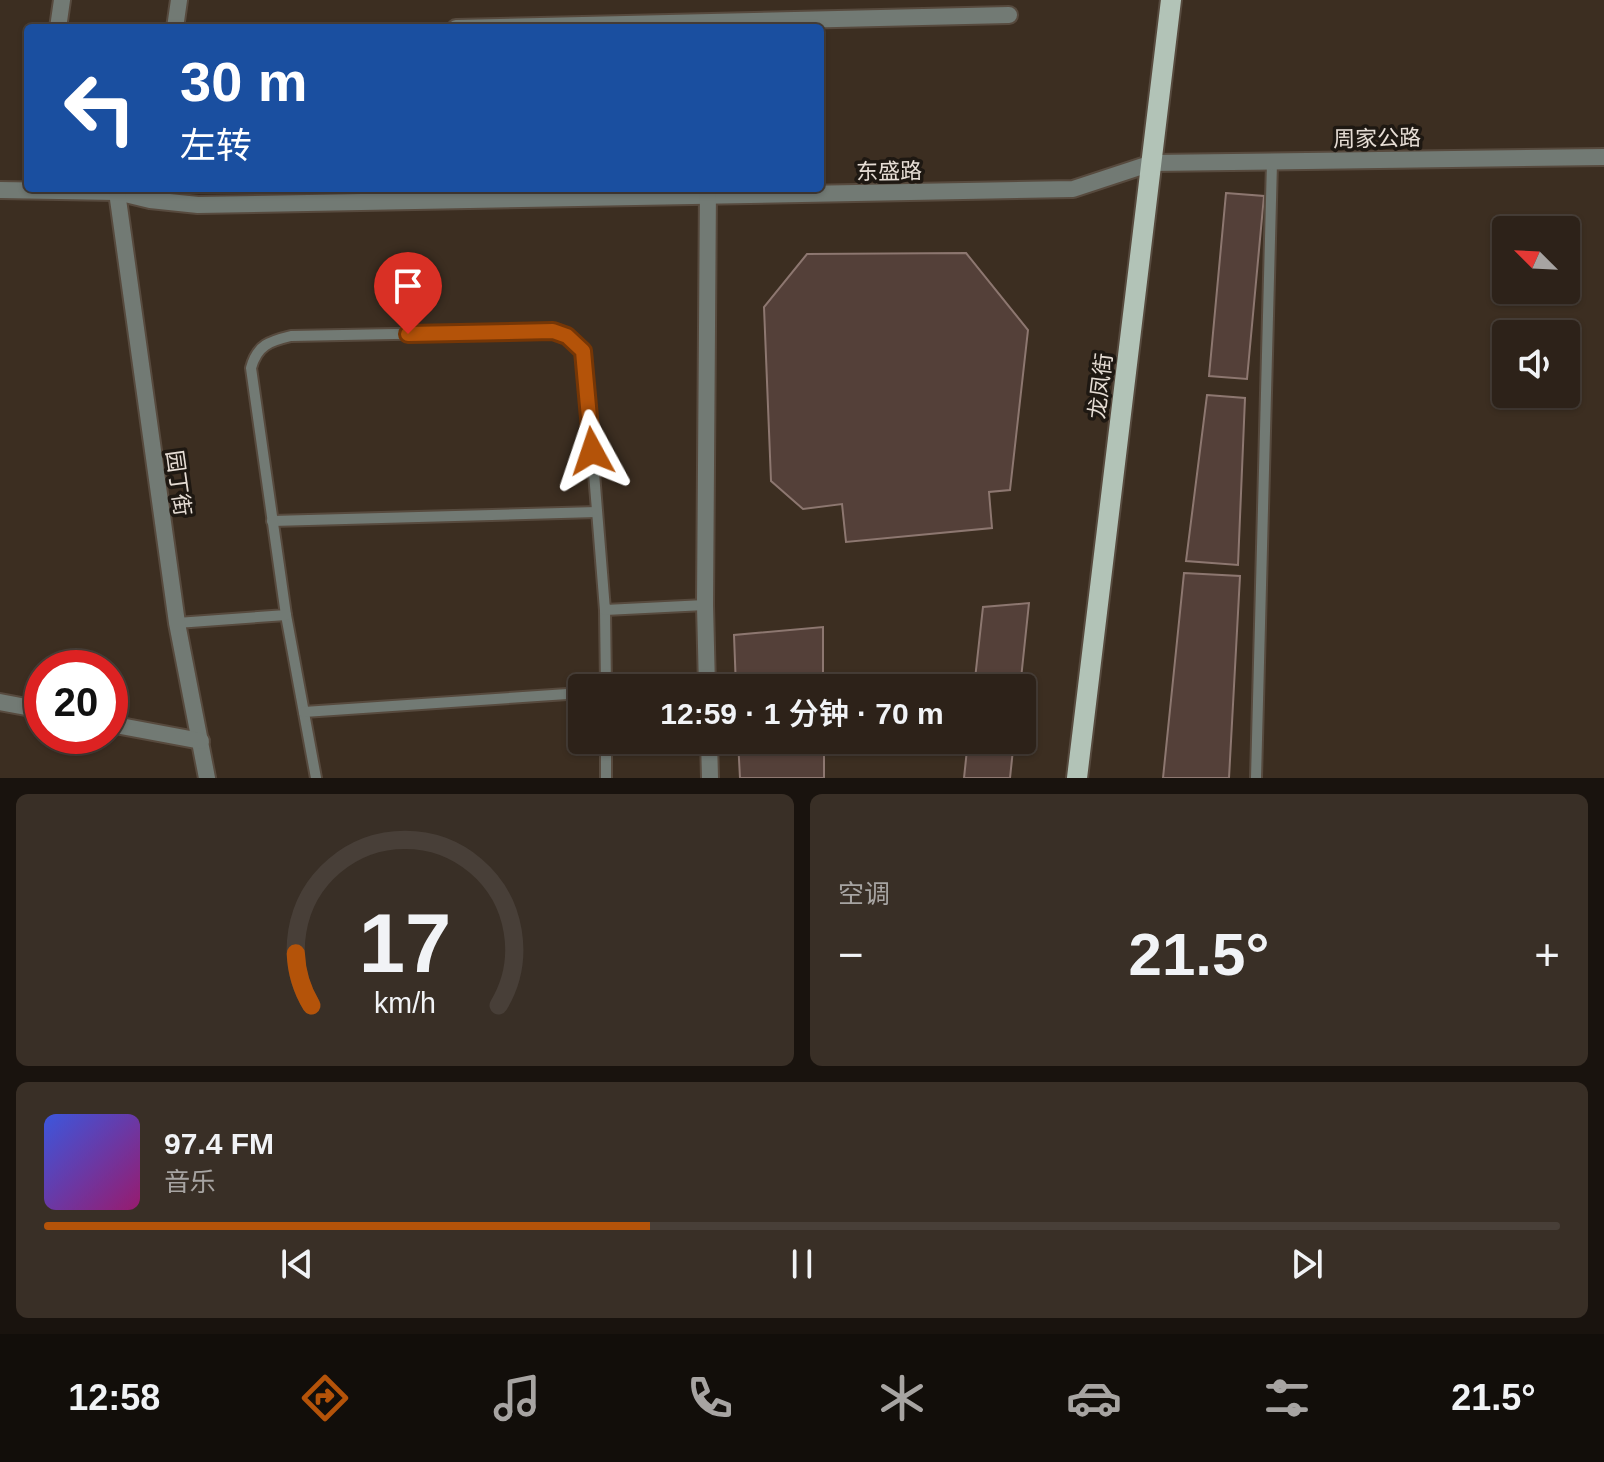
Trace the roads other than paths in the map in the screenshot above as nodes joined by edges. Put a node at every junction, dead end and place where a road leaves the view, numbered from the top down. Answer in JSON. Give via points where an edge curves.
{"nodes":[{"id":1,"x":62,"y":0,"type":"edge"},
{"id":2,"x":179,"y":0,"type":"edge"},
{"id":3,"x":1171,"y":0,"type":"edge"},
{"id":4,"x":1009,"y":15,"type":"dead end"},
{"id":5,"x":59,"y":24,"type":"edge"},
{"id":6,"x":176,"y":24,"type":"edge"},
{"id":7,"x":741,"y":24,"type":"edge"},
{"id":8,"x":1604,"y":157,"type":"edge"},
{"id":9,"x":1272,"y":162,"type":"junction"},
{"id":10,"x":1152,"y":163,"type":"junction"},
{"id":11,"x":24,"y":189,"type":"edge"},
{"id":12,"x":0,"y":190,"type":"edge"},
{"id":13,"x":824,"y":191,"type":"edge"},
{"id":14,"x":117,"y":192,"type":"joint"},
{"id":15,"x":708,"y":192,"type":"edge"},
{"id":16,"x":151,"y":194,"type":"edge"},
{"id":17,"x":597,"y":512,"type":"junction"},
{"id":18,"x":272,"y":521,"type":"junction"},
{"id":19,"x":705,"y":605,"type":"junction"},
{"id":20,"x":605,"y":610,"type":"junction"},
{"id":21,"x":286,"y":615,"type":"junction"},
{"id":22,"x":177,"y":623,"type":"junction"},
{"id":23,"x":606,"y":674,"type":"edge"},
{"id":24,"x":707,"y":674,"type":"edge"},
{"id":25,"x":568,"y":694,"type":"edge"},
{"id":26,"x":0,"y":702,"type":"edge"},
{"id":27,"x":24,"y":707,"type":"edge"},
{"id":28,"x":304,"y":712,"type":"junction"},
{"id":29,"x":128,"y":727,"type":"edge"},
{"id":30,"x":201,"y":741,"type":"junction"},
{"id":31,"x":606,"y":754,"type":"edge"},
{"id":32,"x":709,"y":754,"type":"edge"},
{"id":33,"x":207,"y":778,"type":"edge"},
{"id":34,"x":316,"y":778,"type":"edge"},
{"id":35,"x":606,"y":778,"type":"edge"},
{"id":36,"x":710,"y":778,"type":"edge"},
{"id":37,"x":1077,"y":778,"type":"edge"},
{"id":38,"x":1256,"y":778,"type":"edge"}],
"edges":[{"from":1,"to":5,"type":"street"},
{"from":2,"to":6,"type":"street"},
{"from":3,"to":10,"type":"main road","name":"龙凤街"},
{"from":4,"to":7,"type":"street"},
{"from":8,"to":9,"type":"street","name":"周家公路"},
{"from":9,"to":10,"type":"street","name":"周家公路"},
{"from":9,"to":38,"type":"lane"},
{"from":10,"to":13,"type":"street","name":"东盛路","via":[[1073,189]]},
{"from":10,"to":37,"type":"main road","name":"龙凤街"},
{"from":11,"to":12,"type":"street","name":"东盛路"},
{"from":14,"to":16,"type":"street","name":"东盛路"},
{"from":14,"to":22,"type":"street","name":"园丁街"},
{"from":15,"to":16,"type":"street","name":"东盛路","via":[[198,205]]},
{"from":15,"to":19,"type":"street"},
{"from":17,"to":18,"type":"lane"},
{"from":17,"to":18,"type":"lane","via":[[583,351],[567,336],[553,331],[291,336],[261,347],[251,368]]},
{"from":17,"to":20,"type":"lane"},
{"from":18,"to":21,"type":"lane"},
{"from":19,"to":20,"type":"lane"},
{"from":19,"to":24,"type":"street"},
{"from":20,"to":23,"type":"lane"},
{"from":21,"to":22,"type":"lane"},
{"from":21,"to":28,"type":"lane"},
{"from":22,"to":30,"type":"street","name":"园丁街"},
{"from":25,"to":28,"type":"lane"},
{"from":26,"to":27,"type":"street"},
{"from":28,"to":34,"type":"lane"},
{"from":29,"to":30,"type":"street"},
{"from":30,"to":33,"type":"street","name":"园丁街"},
{"from":31,"to":35,"type":"lane"},
{"from":32,"to":36,"type":"street"}]}
